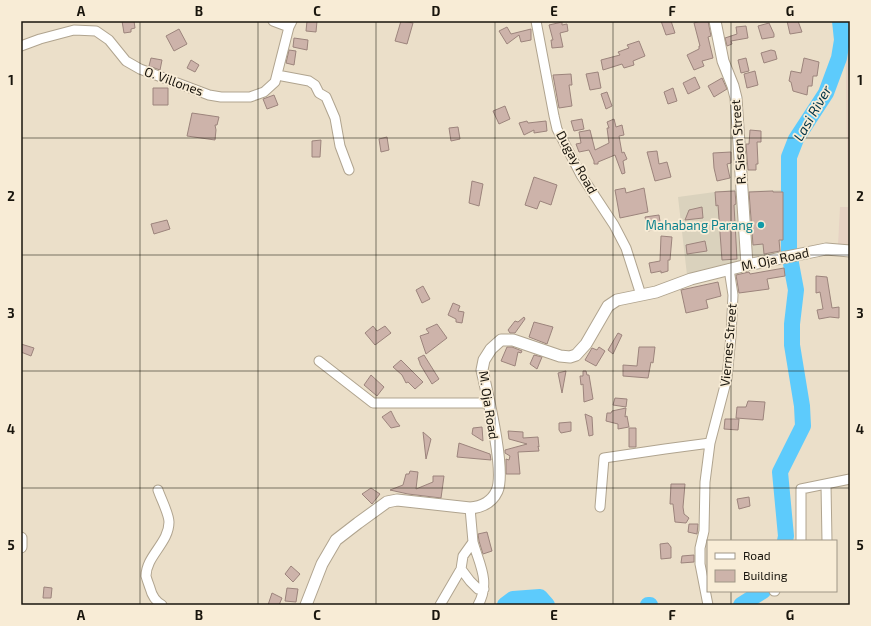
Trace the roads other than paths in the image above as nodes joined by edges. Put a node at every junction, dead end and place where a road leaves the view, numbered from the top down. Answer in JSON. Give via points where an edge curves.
{"nodes":[{"id":1,"x":273,"y":21,"type":"edge"},
{"id":2,"x":536,"y":21,"type":"edge"},
{"id":3,"x":715,"y":21,"type":"edge"},
{"id":4,"x":290,"y":24,"type":"edge"},
{"id":5,"x":21,"y":46,"type":"edge"},
{"id":6,"x":277,"y":76,"type":"junction"},
{"id":7,"x":349,"y":170,"type":"dead end"},
{"id":8,"x":850,"y":251,"type":"edge"},
{"id":9,"x":747,"y":265,"type":"junction"},
{"id":10,"x":730,"y":269,"type":"junction"},
{"id":11,"x":641,"y":295,"type":"junction"},
{"id":12,"x":319,"y":361,"type":"dead end"},
{"id":13,"x":489,"y":403,"type":"junction"},
{"id":14,"x":710,"y":443,"type":"junction"},
{"id":15,"x":850,"y":479,"type":"edge"},
{"id":16,"x":826,"y":485,"type":"junction"},
{"id":17,"x":158,"y":490,"type":"dead end"},
{"id":18,"x":600,"y":507,"type":"dead end"},
{"id":19,"x":470,"y":508,"type":"junction"},
{"id":20,"x":21,"y":538,"type":"edge"},
{"id":21,"x":801,"y":540,"type":"edge"},
{"id":22,"x":827,"y":540,"type":"edge"},
{"id":23,"x":473,"y":542,"type":"junction"},
{"id":24,"x":21,"y":547,"type":"edge"},
{"id":25,"x":461,"y":569,"type":"junction"},
{"id":26,"x":484,"y":589,"type":"junction"},
{"id":27,"x":162,"y":605,"type":"edge"},
{"id":28,"x":306,"y":605,"type":"edge"},
{"id":29,"x":440,"y":605,"type":"edge"},
{"id":30,"x":478,"y":605,"type":"edge"},
{"id":31,"x":708,"y":605,"type":"edge"}],
"edges":[{"from":1,"to":4,"type":"street"},
{"from":2,"to":11,"type":"street","name":"Dugay Road","via":[[557,129],[581,175],[626,248]]},
{"from":3,"to":9,"type":"street","name":"R. Sison Street","via":[[723,61],[736,98]]},
{"from":4,"to":6,"type":"street","name":"O. Villones"},
{"from":5,"to":6,"type":"street","name":"O. Villones","via":[[74,30],[96,31],[109,40],[126,61],[140,69],[209,95],[221,97],[250,97],[264,92],[275,82]]},
{"from":6,"to":7,"type":"street","via":[[309,81],[326,97],[335,118],[340,146]]},
{"from":8,"to":9,"type":"street","name":"M. Oja Road","via":[[826,249]]},
{"from":9,"to":10,"type":"street","name":"M. Oja Road"},
{"from":10,"to":11,"type":"street","name":"M. Oja Road"},
{"from":10,"to":14,"type":"street","name":"Viernes Street","via":[[733,295],[727,378]]},
{"from":11,"to":13,"type":"street","name":"M. Oja Road","via":[[617,300],[608,306],[586,344],[576,355],[570,357],[513,340],[501,340],[484,360],[482,370]]},
{"from":12,"to":13,"type":"street","via":[[373,404]]},
{"from":13,"to":19,"type":"street","name":"M. Oja Road","via":[[500,476],[498,490],[487,503]]},
{"from":14,"to":18,"type":"street","via":[[604,458]]},
{"from":14,"to":31,"type":"street","name":"Viernes Street","via":[[705,482],[704,531],[700,548],[700,564]]},
{"from":15,"to":16,"type":"street"},
{"from":16,"to":21,"type":"street","via":[[801,489]]},
{"from":16,"to":22,"type":"street"},
{"from":17,"to":27,"type":"street","via":[[169,521],[168,531],[148,565],[146,576],[151,594]]},
{"from":19,"to":23,"type":"street"},
{"from":19,"to":28,"type":"street","name":"M. Oja Road","via":[[397,500],[387,502],[336,540],[322,564]]},
{"from":20,"to":24,"type":"street"},
{"from":23,"to":25,"type":"street","via":[[463,556]]},
{"from":23,"to":26,"type":"street","via":[[483,572]]},
{"from":25,"to":26,"type":"street","via":[[478,589]]},
{"from":25,"to":29,"type":"street"},
{"from":26,"to":30,"type":"street"}]}
